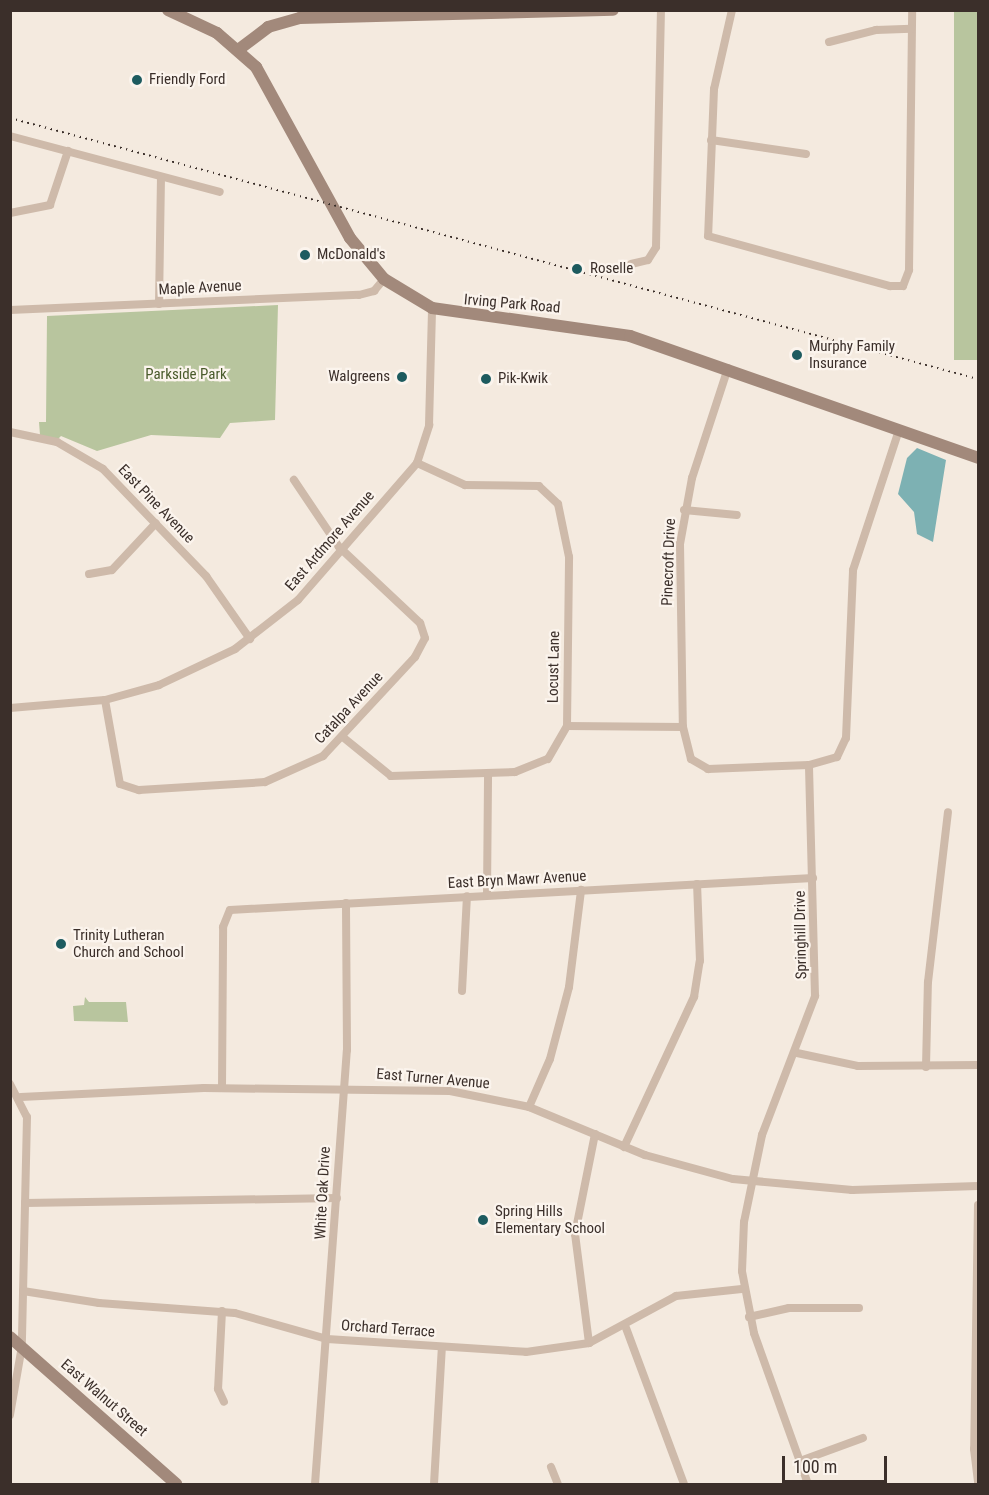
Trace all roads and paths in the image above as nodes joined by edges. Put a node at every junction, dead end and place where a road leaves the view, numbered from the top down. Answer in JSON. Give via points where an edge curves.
{"nodes":[{"id":1,"x":168,"y":10,"type":"edge"},
{"id":2,"x":613,"y":10,"type":"edge"},
{"id":3,"x":661,"y":10,"type":"edge"},
{"id":4,"x":732,"y":10,"type":"edge"},
{"id":5,"x":912,"y":10,"type":"edge"},
{"id":6,"x":360,"y":14,"type":"edge"},
{"id":7,"x":911,"y":29,"type":"junction"},
{"id":8,"x":829,"y":42,"type":"dead end"},
{"id":9,"x":238,"y":50,"type":"junction"},
{"id":10,"x":10,"y":136,"type":"edge"},
{"id":11,"x":711,"y":140,"type":"junction"},
{"id":12,"x":68,"y":151,"type":"junction"},
{"id":13,"x":806,"y":154,"type":"dead end"},
{"id":14,"x":161,"y":177,"type":"junction"},
{"id":15,"x":220,"y":192,"type":"dead end"},
{"id":16,"x":10,"y":213,"type":"edge"},
{"id":17,"x":631,"y":264,"type":"dead end"},
{"id":18,"x":384,"y":279,"type":"junction"},
{"id":19,"x":159,"y":304,"type":"junction"},
{"id":20,"x":432,"y":309,"type":"junction"},
{"id":21,"x":10,"y":310,"type":"edge"},
{"id":22,"x":728,"y":368,"type":"junction"},
{"id":23,"x":899,"y":430,"type":"junction"},
{"id":24,"x":10,"y":432,"type":"edge"},
{"id":25,"x":978,"y":458,"type":"edge"},
{"id":26,"x":417,"y":463,"type":"junction"},
{"id":27,"x":294,"y":480,"type":"dead end"},
{"id":28,"x":684,"y":510,"type":"junction"},
{"id":29,"x":737,"y":515,"type":"dead end"},
{"id":30,"x":156,"y":523,"type":"junction"},
{"id":31,"x":339,"y":547,"type":"junction"},
{"id":32,"x":89,"y":574,"type":"dead end"},
{"id":33,"x":250,"y":639,"type":"junction"},
{"id":34,"x":105,"y":700,"type":"junction"},
{"id":35,"x":10,"y":708,"type":"edge"},
{"id":36,"x":567,"y":726,"type":"junction"},
{"id":37,"x":683,"y":727,"type":"junction"},
{"id":38,"x":344,"y":738,"type":"junction"},
{"id":39,"x":808,"y":765,"type":"junction"},
{"id":40,"x":488,"y":773,"type":"junction"},
{"id":41,"x":948,"y":813,"type":"dead end"},
{"id":42,"x":813,"y":878,"type":"junction"},
{"id":43,"x":697,"y":884,"type":"junction"},
{"id":44,"x":581,"y":890,"type":"junction"},
{"id":45,"x":487,"y":895,"type":"junction"},
{"id":46,"x":466,"y":896,"type":"junction"},
{"id":47,"x":346,"y":903,"type":"junction"},
{"id":48,"x":462,"y":991,"type":"dead end"},
{"id":49,"x":797,"y":1053,"type":"junction"},
{"id":50,"x":978,"y":1065,"type":"edge"},
{"id":51,"x":926,"y":1067,"type":"junction"},
{"id":52,"x":10,"y":1084,"type":"edge"},
{"id":53,"x":342,"y":1087,"type":"junction"},
{"id":54,"x":222,"y":1088,"type":"junction"},
{"id":55,"x":21,"y":1097,"type":"junction"},
{"id":56,"x":529,"y":1107,"type":"junction"},
{"id":57,"x":595,"y":1134,"type":"junction"},
{"id":58,"x":624,"y":1147,"type":"junction"},
{"id":59,"x":752,"y":1182,"type":"junction"},
{"id":60,"x":978,"y":1186,"type":"edge"},
{"id":61,"x":338,"y":1198,"type":"junction"},
{"id":62,"x":25,"y":1203,"type":"junction"},
{"id":63,"x":978,"y":1204,"type":"edge"},
{"id":64,"x":742,"y":1289,"type":"junction"},
{"id":65,"x":23,"y":1291,"type":"junction"},
{"id":66,"x":859,"y":1308,"type":"dead end"},
{"id":67,"x":222,"y":1311,"type":"junction"},
{"id":68,"x":749,"y":1317,"type":"junction"},
{"id":69,"x":977,"y":1317,"type":"edge"},
{"id":70,"x":626,"y":1328,"type":"junction"},
{"id":71,"x":10,"y":1337,"type":"edge"},
{"id":72,"x":327,"y":1339,"type":"junction"},
{"id":73,"x":589,"y":1343,"type":"junction"},
{"id":74,"x":22,"y":1346,"type":"junction"},
{"id":75,"x":442,"y":1347,"type":"junction"},
{"id":76,"x":224,"y":1402,"type":"dead end"},
{"id":77,"x":10,"y":1415,"type":"edge"},
{"id":78,"x":863,"y":1438,"type":"dead end"},
{"id":79,"x":976,"y":1449,"type":"edge"},
{"id":80,"x":800,"y":1461,"type":"junction"},
{"id":81,"x":551,"y":1467,"type":"dead end"},
{"id":82,"x":978,"y":1484,"type":"edge"},
{"id":83,"x":176,"y":1485,"type":"edge"},
{"id":84,"x":315,"y":1485,"type":"edge"},
{"id":85,"x":434,"y":1485,"type":"edge"},
{"id":86,"x":558,"y":1485,"type":"edge"},
{"id":87,"x":684,"y":1485,"type":"edge"},
{"id":88,"x":808,"y":1485,"type":"edge"}],
"edges":[{"from":1,"to":9,"type":"main road","name":"Irving Park Road","via":[[197,22]]},
{"from":2,"to":6,"type":"main road"},
{"from":3,"to":17,"type":"street","via":[[656,247],[648,260]]},
{"from":4,"to":11,"type":"street","via":[[715,74]]},
{"from":5,"to":7,"type":"street"},
{"from":6,"to":9,"type":"main road","via":[[287,20]]},
{"from":7,"to":8,"type":"street","via":[[876,30]]},
{"from":7,"to":11,"type":"street","via":[[909,270],[903,286],[708,236]]},
{"from":9,"to":18,"type":"main road","name":"Irving Park Road","via":[[267,84],[350,238]]},
{"from":10,"to":12,"type":"street"},
{"from":11,"to":13,"type":"street"},
{"from":12,"to":14,"type":"street"},
{"from":12,"to":16,"type":"street","via":[[50,205]]},
{"from":14,"to":15,"type":"street"},
{"from":14,"to":19,"type":"street"},
{"from":18,"to":19,"type":"street","name":"Maple Avenue","via":[[374,291],[359,296]]},
{"from":18,"to":20,"type":"main road","name":"Irving Park Road"},
{"from":19,"to":21,"type":"street","name":"Maple Avenue"},
{"from":20,"to":22,"type":"main road","name":"Irving Park Road","via":[[599,329]]},
{"from":20,"to":26,"type":"street","name":"East Ardmore Avenue","via":[[429,425]]},
{"from":22,"to":23,"type":"main road","name":"Irving Park Road"},
{"from":22,"to":28,"type":"street","name":"Pinecroft Drive"},
{"from":23,"to":25,"type":"main road","name":"Irving Park Road"},
{"from":23,"to":39,"type":"street","via":[[853,570],[844,744],[837,758]]},
{"from":24,"to":30,"type":"street","name":"East Pine Avenue","via":[[57,442],[89,458]]},
{"from":26,"to":31,"type":"street","name":"East Ardmore Avenue"},
{"from":26,"to":36,"type":"street","name":"Locust Lane","via":[[465,484],[539,486],[558,504],[569,557]]},
{"from":27,"to":31,"type":"street"},
{"from":28,"to":29,"type":"street"},
{"from":28,"to":37,"type":"street","name":"Pinecroft Drive"},
{"from":30,"to":32,"type":"street","via":[[112,570]]},
{"from":30,"to":33,"type":"street","name":"East Pine Avenue","via":[[221,593]]},
{"from":31,"to":33,"type":"street","name":"East Ardmore Avenue","via":[[298,600]]},
{"from":31,"to":38,"type":"street","name":"Catalpa Avenue","via":[[420,623],[425,638],[415,657]]},
{"from":33,"to":34,"type":"street","name":"East Ardmore Avenue","via":[[183,676]]},
{"from":34,"to":35,"type":"street","name":"East Ardmore Avenue"},
{"from":34,"to":38,"type":"street","name":"Catalpa Avenue","via":[[119,781],[139,790],[265,782],[302,770]]},
{"from":36,"to":37,"type":"street"},
{"from":36,"to":40,"type":"street","name":"Locust Lane","via":[[548,759],[524,771]]},
{"from":37,"to":39,"type":"street","name":"Pinecroft Drive","via":[[691,759],[708,769]]},
{"from":38,"to":40,"type":"street","name":"Locust Lane","via":[[391,776]]},
{"from":39,"to":42,"type":"street","name":"Springhill Drive"},
{"from":40,"to":45,"type":"street"},
{"from":41,"to":51,"type":"street","via":[[928,982]]},
{"from":42,"to":43,"type":"street","name":"East Bryn Mawr Avenue"},
{"from":42,"to":49,"type":"street","name":"Springhill Drive","via":[[815,987]]},
{"from":43,"to":44,"type":"street","name":"East Bryn Mawr Avenue"},
{"from":43,"to":58,"type":"street","via":[[700,961],[694,997]]},
{"from":44,"to":45,"type":"street","name":"East Bryn Mawr Avenue"},
{"from":44,"to":56,"type":"street","via":[[569,987],[549,1059]]},
{"from":45,"to":46,"type":"street","name":"East Bryn Mawr Avenue"},
{"from":46,"to":47,"type":"street","name":"East Bryn Mawr Avenue"},
{"from":46,"to":48,"type":"street"},
{"from":47,"to":53,"type":"street","name":"White Oak Drive"},
{"from":47,"to":54,"type":"street","name":"East Bryn Mawr Avenue","via":[[242,908],[224,915]]},
{"from":49,"to":51,"type":"street","via":[[858,1066]]},
{"from":49,"to":59,"type":"street","name":"Springhill Drive","via":[[768,1116]]},
{"from":50,"to":51,"type":"street"},
{"from":52,"to":55,"type":"street"},
{"from":53,"to":54,"type":"street","name":"East Turner Avenue"},
{"from":53,"to":56,"type":"street","name":"East Turner Avenue","via":[[450,1091]]},
{"from":53,"to":61,"type":"street","name":"White Oak Drive"},
{"from":54,"to":55,"type":"street","name":"East Turner Avenue"},
{"from":55,"to":62,"type":"street","via":[[27,1117]]},
{"from":56,"to":57,"type":"street","name":"East Turner Avenue"},
{"from":57,"to":58,"type":"street","name":"East Turner Avenue"},
{"from":57,"to":73,"type":"street","via":[[575,1234]]},
{"from":58,"to":59,"type":"street","name":"East Turner Avenue"},
{"from":59,"to":60,"type":"street","name":"East Turner Avenue","via":[[842,1189]]},
{"from":59,"to":64,"type":"street","name":"Springhill Drive"},
{"from":61,"to":62,"type":"street"},
{"from":61,"to":72,"type":"street","name":"White Oak Drive"},
{"from":62,"to":65,"type":"street"},
{"from":63,"to":69,"type":"street"},
{"from":64,"to":68,"type":"street","name":"Springhill Drive"},
{"from":64,"to":70,"type":"street","name":"Orchard Terrace","via":[[676,1296]]},
{"from":65,"to":67,"type":"street","name":"Orchard Terrace","via":[[99,1303]]},
{"from":65,"to":74,"type":"street"},
{"from":66,"to":68,"type":"street","via":[[789,1308]]},
{"from":67,"to":72,"type":"street","name":"Orchard Terrace"},
{"from":67,"to":76,"type":"street","via":[[218,1389]]},
{"from":68,"to":80,"type":"street","name":"Springhill Drive"},
{"from":69,"to":79,"type":"street"},
{"from":70,"to":73,"type":"street","name":"Orchard Terrace"},
{"from":70,"to":87,"type":"street"},
{"from":71,"to":74,"type":"main road","name":"East Walnut Street"},
{"from":72,"to":75,"type":"street","name":"Orchard Terrace"},
{"from":72,"to":84,"type":"street","name":"White Oak Drive"},
{"from":73,"to":75,"type":"street","name":"Orchard Terrace","via":[[526,1352]]},
{"from":74,"to":77,"type":"street"},
{"from":74,"to":83,"type":"main road","name":"East Walnut Street"},
{"from":75,"to":85,"type":"street"},
{"from":78,"to":80,"type":"street"},
{"from":79,"to":82,"type":"street"},
{"from":80,"to":88,"type":"street","name":"Springhill Drive"},
{"from":81,"to":86,"type":"street"}]}
